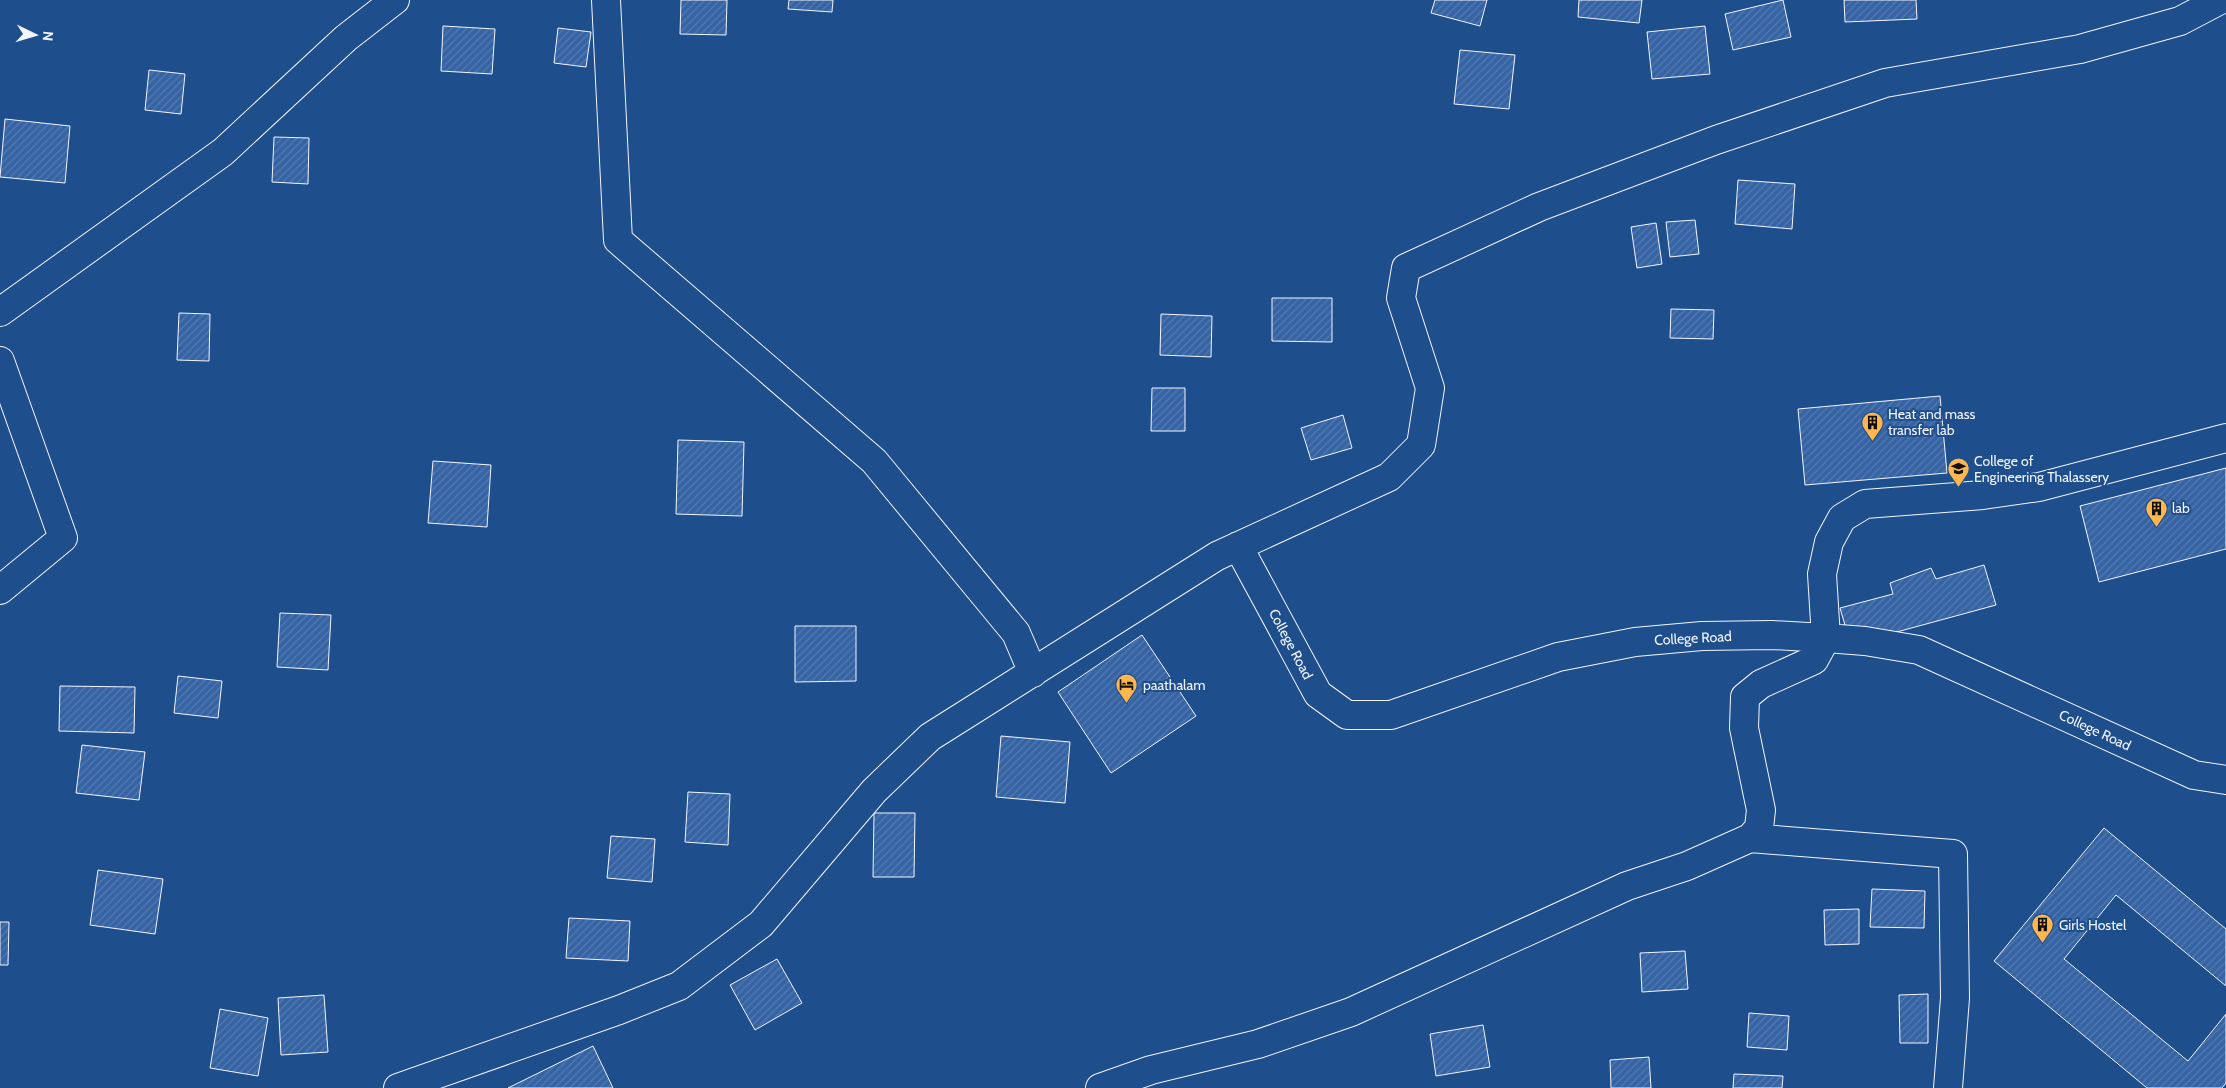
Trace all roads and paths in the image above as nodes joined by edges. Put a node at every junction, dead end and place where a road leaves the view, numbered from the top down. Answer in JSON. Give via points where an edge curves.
{"nodes":[{"id":1,"x":395,"y":0,"type":"edge"},
{"id":2,"x":606,"y":0,"type":"edge"},
{"id":3,"x":2220,"y":0,"type":"edge"},
{"id":4,"x":0,"y":312,"type":"edge"},
{"id":5,"x":0,"y":361,"type":"edge"},
{"id":6,"x":2226,"y":438,"type":"edge"},
{"id":7,"x":1238,"y":546,"type":"junction"},
{"id":8,"x":0,"y":590,"type":"edge"},
{"id":9,"x":1826,"y":638,"type":"junction"},
{"id":10,"x":1033,"y":673,"type":"junction"},
{"id":11,"x":2226,"y":780,"type":"edge"},
{"id":12,"x":1750,"y":838,"type":"junction"},
{"id":13,"x":398,"y":1088,"type":"edge"},
{"id":14,"x":1100,"y":1088,"type":"edge"},
{"id":15,"x":1948,"y":1088,"type":"edge"}],
"edges":[{"from":1,"to":4,"type":"street","via":[[346,38],[223,152]]},
{"from":2,"to":10,"type":"street","via":[[618,240],[874,461],[1016,633]]},
{"from":3,"to":7,"type":"street","via":[[2180,21],[2080,49],[1885,83],[1716,140],[1539,207],[1406,268],[1401,298],[1430,388],[1421,445],[1389,476]]},
{"from":5,"to":8,"type":"street","via":[[63,538]]},
{"from":6,"to":9,"type":"street","via":[[2039,487],[1983,495],[1865,504],[1842,518],[1829,542],[1822,574]]},
{"from":7,"to":9,"type":"street","name":"College Road","via":[[1318,694],[1347,715],[1391,715],[1558,657],[1636,642],[1702,636]]},
{"from":7,"to":10,"type":"street","via":[[1217,556]]},
{"from":9,"to":11,"type":"street","name":"College Road","via":[[1919,650],[2194,775]]},
{"from":9,"to":12,"type":"street","via":[[1814,660],[1761,684],[1745,697],[1744,728],[1760,810],[1759,828]]},
{"from":10,"to":13,"type":"street","via":[[930,737],[874,791],[761,924],[679,986]]},
{"from":12,"to":14,"type":"street","via":[[1687,866],[1627,886],[1351,1012],[1258,1044],[1150,1070]]},
{"from":12,"to":15,"type":"street","via":[[1953,854],[1955,998]]}]}
